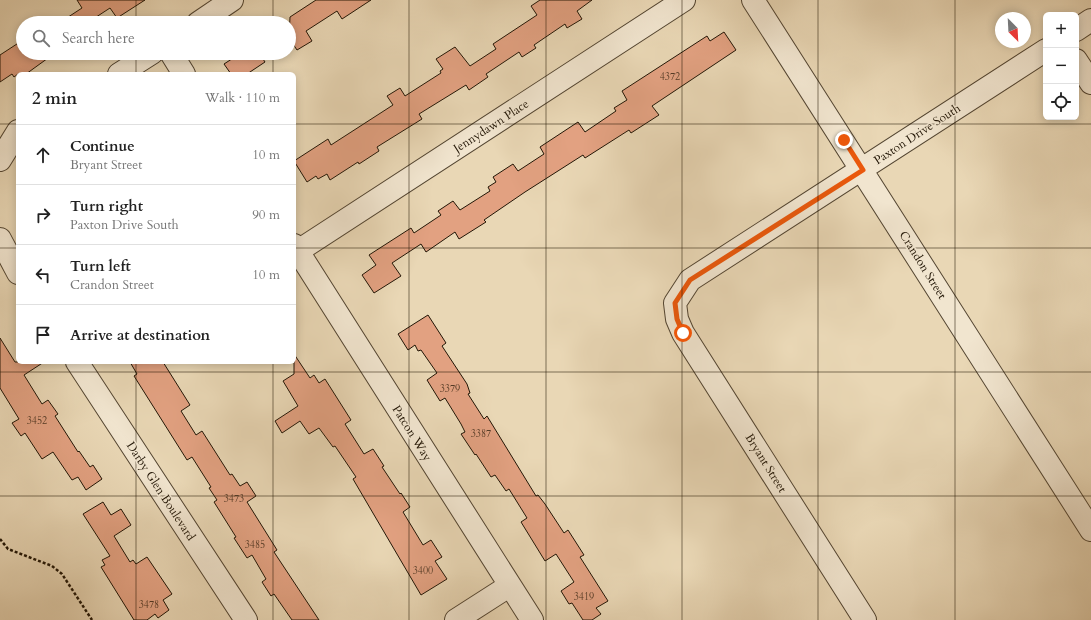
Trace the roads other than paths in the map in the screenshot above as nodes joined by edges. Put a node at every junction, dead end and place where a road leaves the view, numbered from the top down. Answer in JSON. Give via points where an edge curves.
{"nodes":[{"id":1,"x":232,"y":0,"type":"edge"},
{"id":2,"x":684,"y":0,"type":"edge"},
{"id":3,"x":754,"y":0,"type":"edge"},
{"id":4,"x":208,"y":16,"type":"edge"},
{"id":5,"x":1091,"y":20,"type":"edge"},
{"id":6,"x":1079,"y":28,"type":"edge"},
{"id":7,"x":1043,"y":52,"type":"edge"},
{"id":8,"x":141,"y":60,"type":"edge"},
{"id":9,"x":175,"y":60,"type":"edge"},
{"id":10,"x":1079,"y":65,"type":"edge"},
{"id":11,"x":122,"y":72,"type":"edge"},
{"id":12,"x":183,"y":72,"type":"edge"},
{"id":13,"x":1091,"y":83,"type":"edge"},
{"id":14,"x":16,"y":134,"type":"edge"},
{"id":15,"x":0,"y":160,"type":"edge"},
{"id":16,"x":863,"y":170,"type":"junction"},
{"id":17,"x":0,"y":239,"type":"edge"},
{"id":18,"x":296,"y":248,"type":"edge"},
{"id":19,"x":16,"y":269,"type":"edge"},
{"id":20,"x":675,"y":303,"type":"joint"},
{"id":21,"x":77,"y":364,"type":"edge"},
{"id":22,"x":1091,"y":530,"type":"edge"},
{"id":23,"x":509,"y":586,"type":"junction"},
{"id":24,"x":246,"y":620,"type":"edge"},
{"id":25,"x":456,"y":620,"type":"edge"},
{"id":26,"x":532,"y":620,"type":"edge"},
{"id":27,"x":866,"y":620,"type":"edge"}],
"edges":[{"from":1,"to":4,"type":"street"},
{"from":2,"to":18,"type":"street","name":"Jennydawn Place"},
{"from":3,"to":16,"type":"street","name":"Crandon Street"},
{"from":5,"to":6,"type":"street"},
{"from":7,"to":16,"type":"street","name":"Paxton Drive South"},
{"from":8,"to":11,"type":"street"},
{"from":9,"to":12,"type":"street"},
{"from":10,"to":13,"type":"street"},
{"from":14,"to":15,"type":"street"},
{"from":16,"to":20,"type":"street","name":"Paxton Drive South","via":[[690,280]]},
{"from":16,"to":22,"type":"street","name":"Crandon Street"},
{"from":17,"to":19,"type":"street"},
{"from":18,"to":23,"type":"street","name":"Patcon Way"},
{"from":20,"to":27,"type":"street","name":"Bryant Street","via":[[677,319],[683,333]]},
{"from":21,"to":24,"type":"street","name":"Darby Glen Boulevard"},
{"from":23,"to":25,"type":"street"},
{"from":23,"to":26,"type":"street","name":"Patcon Way"}]}
